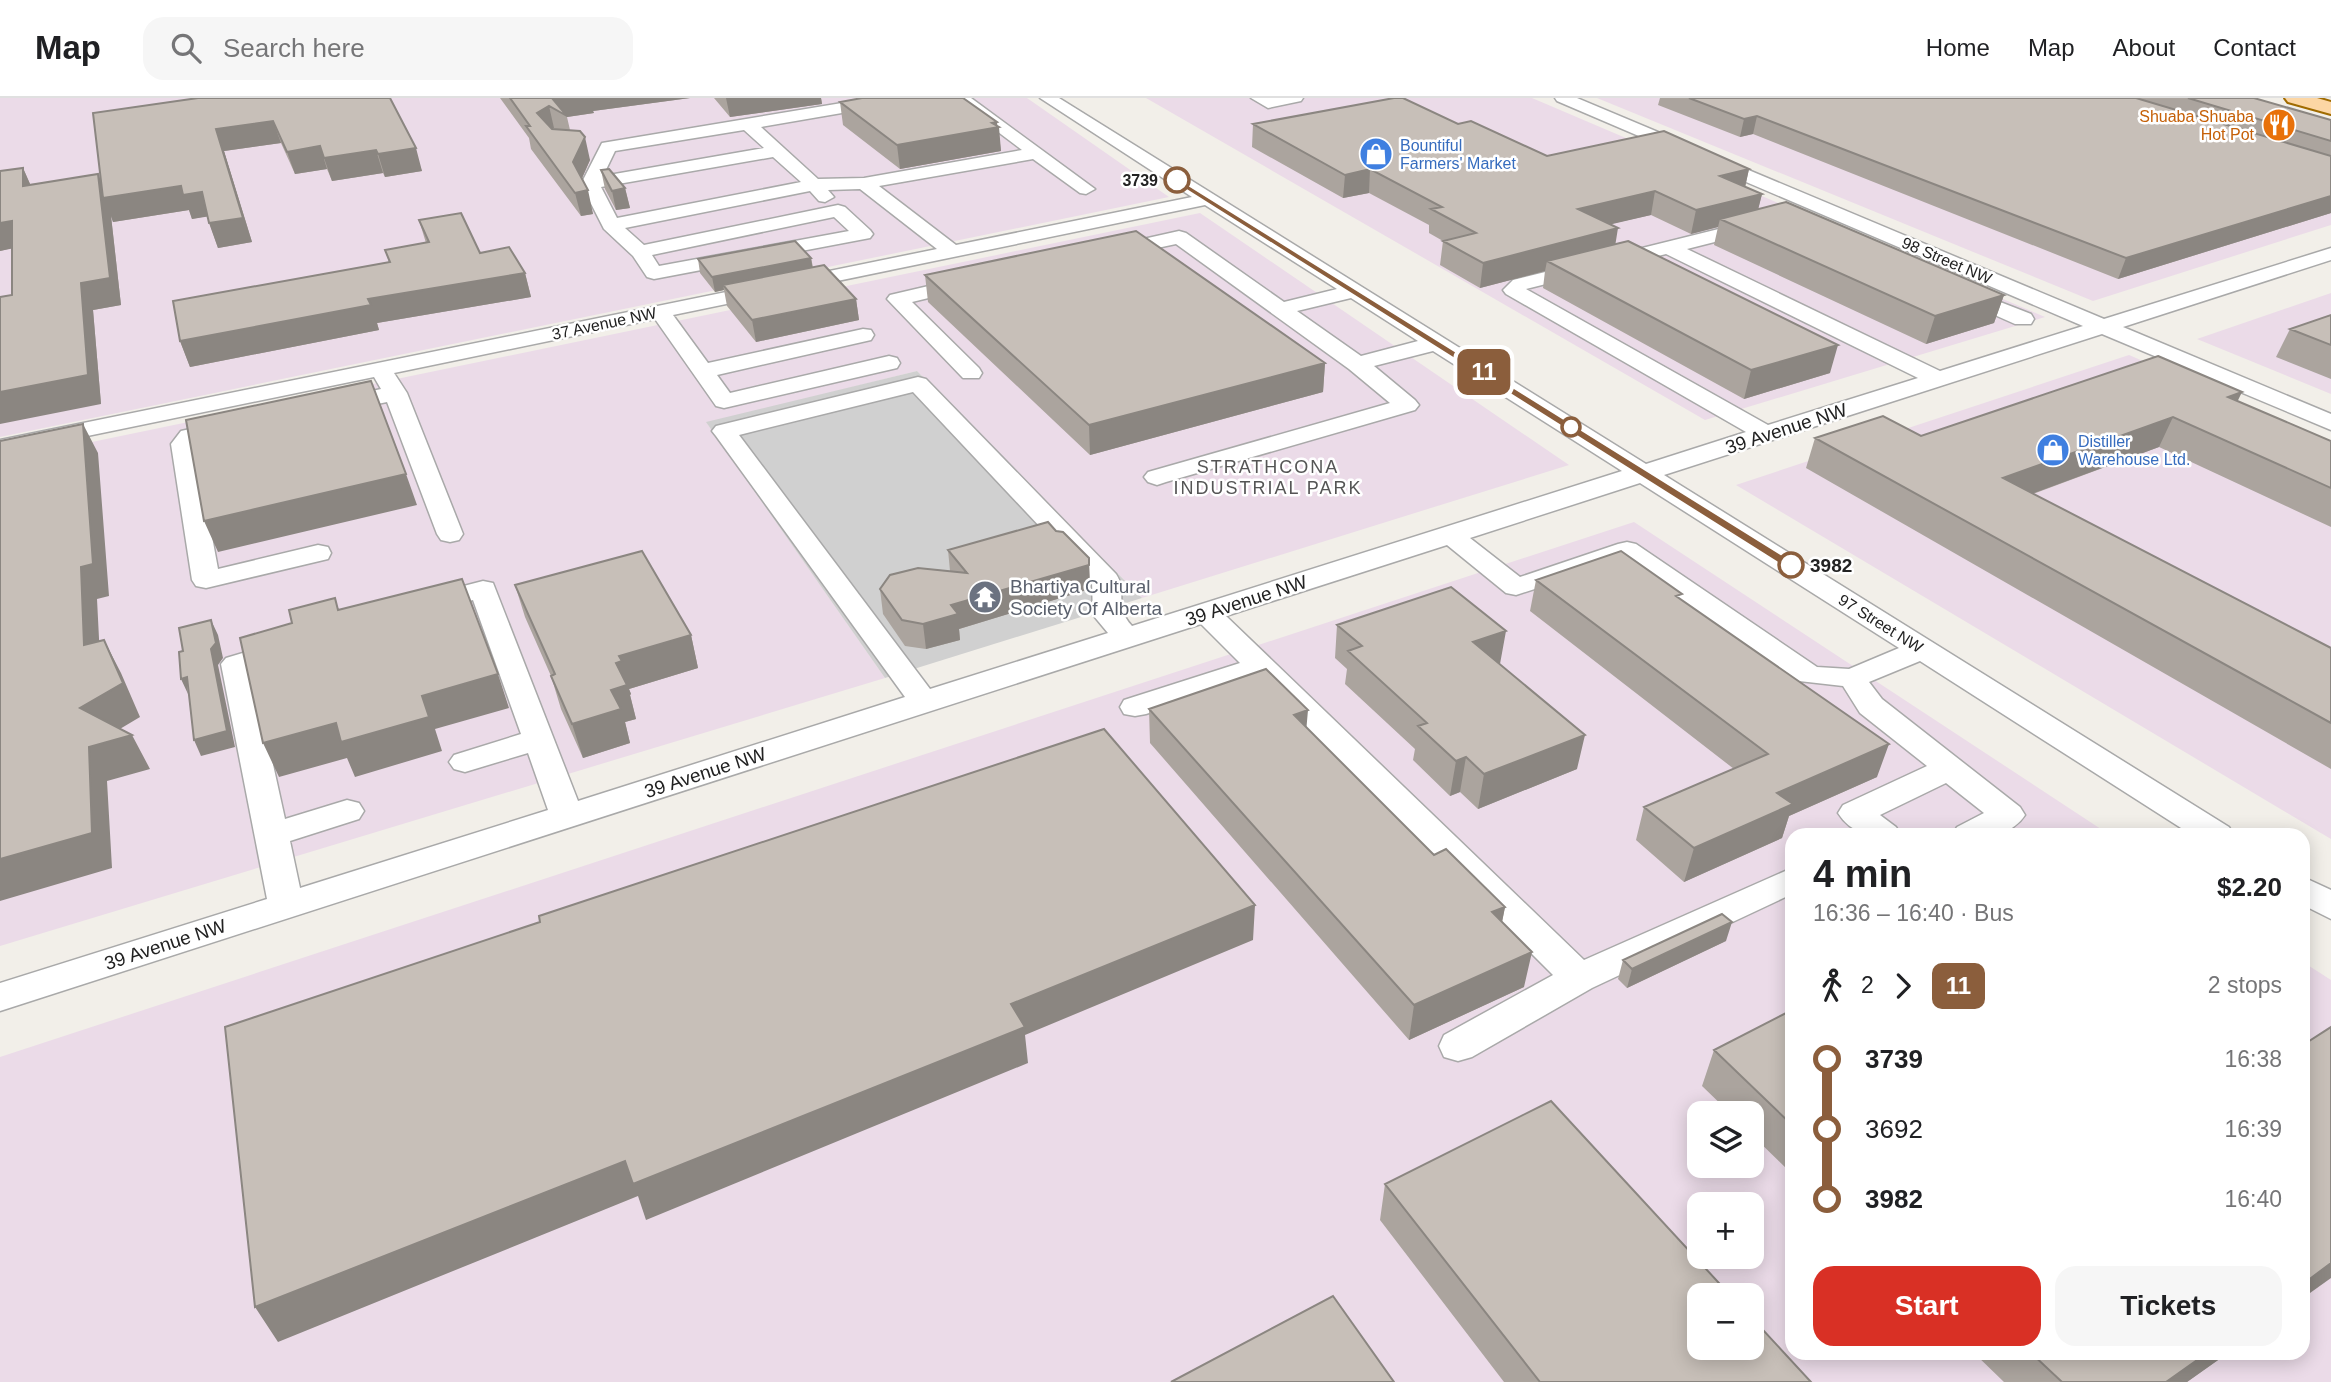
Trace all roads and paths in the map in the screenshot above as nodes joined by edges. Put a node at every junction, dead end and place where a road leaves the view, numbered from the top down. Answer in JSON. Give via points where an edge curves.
{"nodes":[{"id":1,"x":900,"y":98,"type":"edge"},
{"id":2,"x":961,"y":98,"type":"edge"},
{"id":3,"x":1048,"y":98,"type":"edge"},
{"id":4,"x":1259,"y":98,"type":"edge"},
{"id":5,"x":1295,"y":98,"type":"edge"},
{"id":6,"x":1563,"y":98,"type":"edge"},
{"id":7,"x":2295,"y":98,"type":"edge"},
{"id":8,"x":2331,"y":108,"type":"edge"},
{"id":9,"x":748,"y":124,"type":"junction"},
{"id":10,"x":587,"y":146,"type":"dead end"},
{"id":11,"x":608,"y":148,"type":"junction"},
{"id":12,"x":777,"y":151,"type":"junction"},
{"id":13,"x":1037,"y":153,"type":"junction"},
{"id":14,"x":864,"y":183,"type":"junction"},
{"id":15,"x":590,"y":184,"type":"junction"},
{"id":16,"x":814,"y":185,"type":"junction"},
{"id":17,"x":1086,"y":189,"type":"dead end"},
{"id":18,"x":1207,"y":199,"type":"junction"},
{"id":19,"x":1824,"y":209,"type":"junction"},
{"id":20,"x":838,"y":211,"type":"junction"},
{"id":21,"x":1144,"y":212,"type":"junction"},
{"id":22,"x":1799,"y":215,"type":"edge"},
{"id":23,"x":1774,"y":221,"type":"edge"},
{"id":24,"x":611,"y":225,"type":"junction"},
{"id":25,"x":1179,"y":237,"type":"junction"},
{"id":26,"x":1668,"y":247,"type":"junction"},
{"id":27,"x":953,"y":251,"type":"junction"},
{"id":28,"x":640,"y":252,"type":"junction"},
{"id":29,"x":2331,"y":254,"type":"edge"},
{"id":30,"x":1087,"y":257,"type":"edge"},
{"id":31,"x":983,"y":262,"type":"junction"},
{"id":32,"x":1938,"y":283,"type":"edge"},
{"id":33,"x":1354,"y":291,"type":"junction"},
{"id":34,"x":2025,"y":293,"type":"junction"},
{"id":35,"x":1989,"y":304,"type":"junction"},
{"id":36,"x":1282,"y":309,"type":"junction"},
{"id":37,"x":660,"y":312,"type":"junction"},
{"id":38,"x":2023,"y":319,"type":"dead end"},
{"id":39,"x":2103,"y":327,"type":"junction"},
{"id":40,"x":863,"y":335,"type":"dead end"},
{"id":41,"x":1436,"y":343,"type":"junction"},
{"id":42,"x":889,"y":363,"type":"dead end"},
{"id":43,"x":1357,"y":364,"type":"junction"},
{"id":44,"x":381,"y":369,"type":"junction"},
{"id":45,"x":703,"y":370,"type":"junction"},
{"id":46,"x":971,"y":373,"type":"dead end"},
{"id":47,"x":1938,"y":379,"type":"junction"},
{"id":48,"x":395,"y":393,"type":"junction"},
{"id":49,"x":187,"y":408,"type":"junction"},
{"id":50,"x":313,"y":410,"type":"edge"},
{"id":51,"x":2331,"y":422,"type":"edge"},
{"id":52,"x":217,"y":430,"type":"edge"},
{"id":53,"x":1766,"y":434,"type":"junction"},
{"id":54,"x":190,"y":436,"type":"junction"},
{"id":55,"x":0,"y":447,"type":"edge"},
{"id":56,"x":1644,"y":473,"type":"junction"},
{"id":57,"x":1157,"y":477,"type":"dead end"},
{"id":58,"x":450,"y":534,"type":"dead end"},
{"id":59,"x":1450,"y":535,"type":"junction"},
{"id":60,"x":318,"y":553,"type":"dead end"},
{"id":61,"x":409,"y":609,"type":"edge"},
{"id":62,"x":1206,"y":612,"type":"junction"},
{"id":63,"x":1128,"y":638,"type":"junction"},
{"id":64,"x":1923,"y":649,"type":"junction"},
{"id":65,"x":276,"y":652,"type":"edge"},
{"id":66,"x":1261,"y":666,"type":"junction"},
{"id":67,"x":1852,"y":678,"type":"junction"},
{"id":68,"x":924,"y":702,"type":"junction"},
{"id":69,"x":1135,"y":707,"type":"dead end"},
{"id":70,"x":537,"y":739,"type":"junction"},
{"id":71,"x":465,"y":762,"type":"dead end"},
{"id":72,"x":1948,"y":769,"type":"junction"},
{"id":73,"x":347,"y":811,"type":"dead end"},
{"id":74,"x":568,"y":816,"type":"junction"},
{"id":75,"x":1875,"y":828,"type":"edge"},
{"id":76,"x":1983,"y":828,"type":"edge"},
{"id":77,"x":2206,"y":828,"type":"edge"},
{"id":78,"x":271,"y":835,"type":"junction"},
{"id":79,"x":1785,"y":883,"type":"edge"},
{"id":80,"x":2310,"y":893,"type":"edge"},
{"id":81,"x":286,"y":906,"type":"junction"},
{"id":82,"x":2331,"y":906,"type":"edge"},
{"id":83,"x":1578,"y":978,"type":"junction"},
{"id":84,"x":0,"y":997,"type":"edge"},
{"id":85,"x":1458,"y":1046,"type":"dead end"}],
"edges":[{"from":1,"to":9,"type":"street"},
{"from":2,"to":13,"type":"street"},
{"from":3,"to":18,"type":"street","name":"97 Street NW"},
{"from":4,"to":5,"type":"street","via":[[1268,103]]},
{"from":6,"to":19,"type":"street","name":"98 Street NW"},
{"from":7,"to":8,"type":"main road"},
{"from":9,"to":11,"type":"street"},
{"from":9,"to":12,"type":"street"},
{"from":10,"to":11,"type":"street"},
{"from":11,"to":15,"type":"street"},
{"from":12,"to":15,"type":"street"},
{"from":12,"to":16,"type":"street"},
{"from":13,"to":14,"type":"street"},
{"from":13,"to":17,"type":"street"},
{"from":14,"to":16,"type":"street"},
{"from":14,"to":27,"type":"street"},
{"from":15,"to":24,"type":"street"},
{"from":16,"to":20,"type":"street"},
{"from":16,"to":24,"type":"street"},
{"from":18,"to":21,"type":"street","name":"37 Avenue NW"},
{"from":18,"to":33,"type":"street","name":"97 Street NW"},
{"from":19,"to":22,"type":"street"},
{"from":19,"to":34,"type":"street","name":"98 Street NW"},
{"from":20,"to":28,"type":"street"},
{"from":20,"to":28,"type":"street","via":[[863,234],[654,273]]},
{"from":21,"to":25,"type":"street"},
{"from":21,"to":31,"type":"street","name":"37 Avenue NW"},
{"from":23,"to":26,"type":"street"},
{"from":24,"to":28,"type":"street"},
{"from":25,"to":30,"type":"street"},
{"from":25,"to":36,"type":"street"},
{"from":26,"to":47,"type":"street"},
{"from":26,"to":53,"type":"street","via":[[1520,284],[1513,290]]},
{"from":27,"to":31,"type":"street","name":"37 Avenue NW"},
{"from":27,"to":37,"type":"street","name":"37 Avenue NW"},
{"from":29,"to":39,"type":"street","name":"39 Avenue NW"},
{"from":31,"to":46,"type":"street","via":[[897,299]]},
{"from":32,"to":35,"type":"street"},
{"from":33,"to":36,"type":"street"},
{"from":33,"to":41,"type":"street","name":"97 Street NW"},
{"from":34,"to":35,"type":"street"},
{"from":34,"to":39,"type":"street","name":"98 Street NW"},
{"from":35,"to":38,"type":"street"},
{"from":36,"to":43,"type":"street"},
{"from":37,"to":44,"type":"street","name":"37 Avenue NW"},
{"from":37,"to":45,"type":"street"},
{"from":39,"to":47,"type":"street","name":"39 Avenue NW"},
{"from":39,"to":51,"type":"street","name":"98 Street NW"},
{"from":40,"to":45,"type":"street"},
{"from":41,"to":43,"type":"street"},
{"from":41,"to":56,"type":"street","name":"97 Street NW"},
{"from":42,"to":45,"type":"street","via":[[724,401]]},
{"from":43,"to":57,"type":"street","via":[[1407,405]]},
{"from":44,"to":48,"type":"street"},
{"from":44,"to":49,"type":"street","name":"37 Avenue NW"},
{"from":47,"to":53,"type":"street","name":"39 Avenue NW"},
{"from":48,"to":50,"type":"street"},
{"from":48,"to":58,"type":"street"},
{"from":49,"to":54,"type":"street"},
{"from":49,"to":55,"type":"street","name":"37 Avenue NW"},
{"from":52,"to":54,"type":"street"},
{"from":53,"to":56,"type":"street","name":"39 Avenue NW"},
{"from":54,"to":60,"type":"street","via":[[183,444],[206,580]]},
{"from":56,"to":59,"type":"street","name":"39 Avenue NW"},
{"from":56,"to":64,"type":"street","name":"97 Street NW"},
{"from":59,"to":62,"type":"street","name":"39 Avenue NW"},
{"from":59,"to":67,"type":"street","via":[[1516,587],[1628,550],[1810,675]]},
{"from":61,"to":70,"type":"street","via":[[482,589]]},
{"from":62,"to":63,"type":"street","name":"39 Avenue NW"},
{"from":62,"to":66,"type":"street"},
{"from":63,"to":68,"type":"street","name":"39 Avenue NW"},
{"from":63,"to":68,"type":"street","via":[[1107,615],[1106,580],[918,384],[724,431]]},
{"from":64,"to":67,"type":"street"},
{"from":64,"to":77,"type":"street","name":"97 Street NW"},
{"from":65,"to":78,"type":"street","via":[[236,664]]},
{"from":66,"to":69,"type":"street"},
{"from":66,"to":83,"type":"street"},
{"from":67,"to":72,"type":"street","via":[[1871,706]]},
{"from":68,"to":74,"type":"street","name":"39 Avenue NW"},
{"from":70,"to":71,"type":"street"},
{"from":70,"to":74,"type":"street"},
{"from":72,"to":75,"type":"street","via":[[1855,813]]},
{"from":72,"to":76,"type":"street","via":[[2008,815]]},
{"from":73,"to":78,"type":"street"},
{"from":74,"to":81,"type":"street","name":"39 Avenue NW"},
{"from":78,"to":81,"type":"street"},
{"from":79,"to":83,"type":"street"},
{"from":80,"to":82,"type":"street"},
{"from":81,"to":84,"type":"street","name":"39 Avenue NW"},
{"from":83,"to":85,"type":"street"}]}
